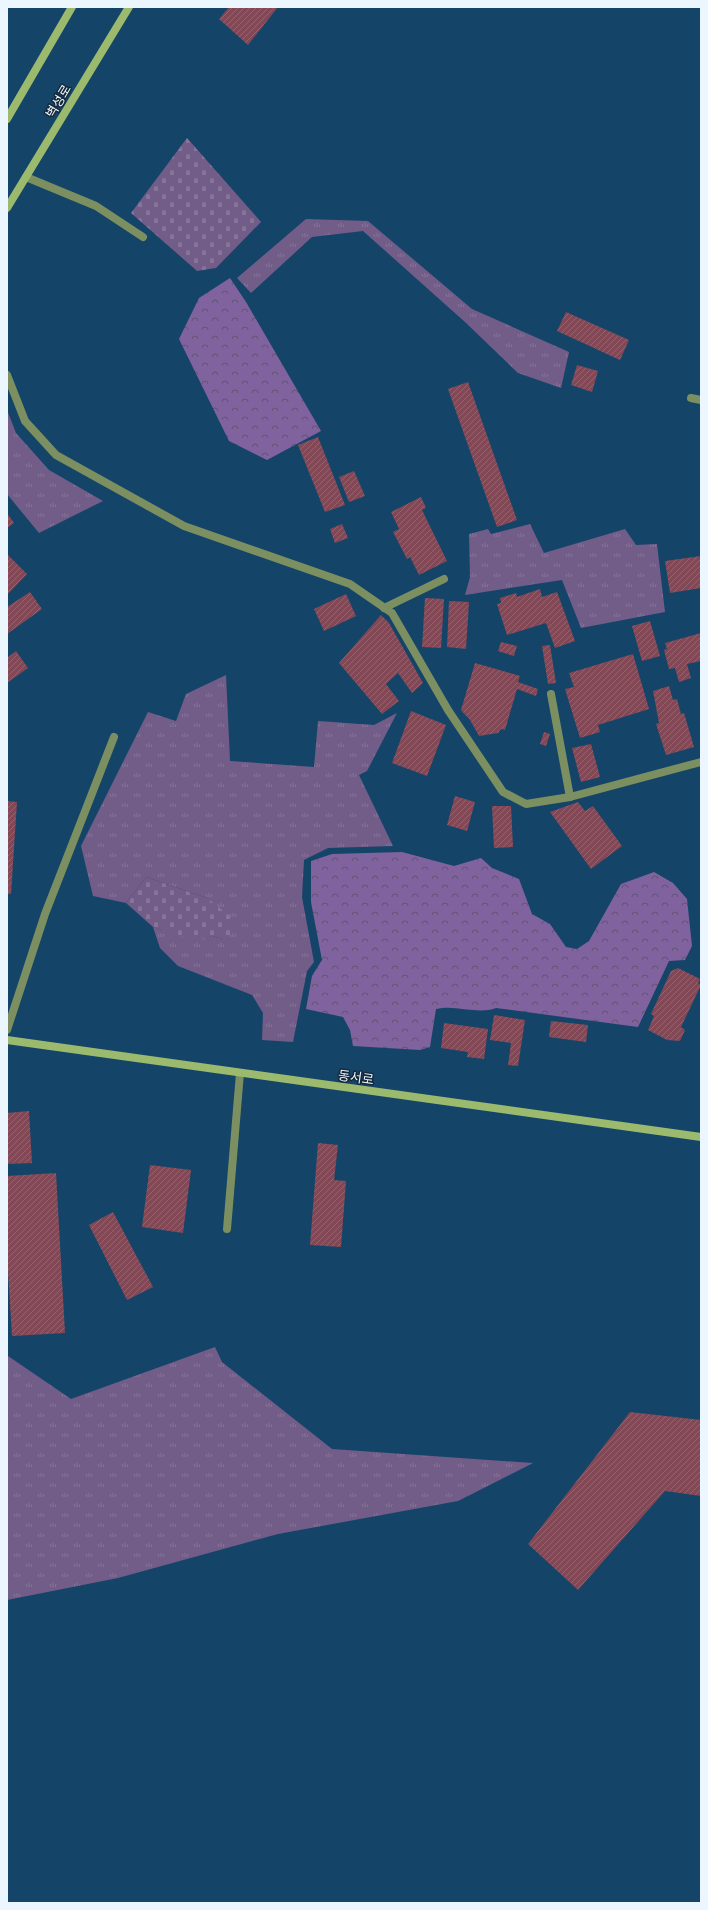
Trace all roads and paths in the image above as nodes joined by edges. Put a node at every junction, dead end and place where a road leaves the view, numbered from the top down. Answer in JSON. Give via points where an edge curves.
{"nodes":[{"id":1,"x":72,"y":7,"type":"edge"},
{"id":2,"x":129,"y":7,"type":"edge"},
{"id":3,"x":7,"y":118,"type":"edge"},
{"id":4,"x":26,"y":177,"type":"junction"},
{"id":5,"x":7,"y":208,"type":"edge"},
{"id":6,"x":143,"y":237,"type":"dead end"},
{"id":7,"x":7,"y":375,"type":"edge"},
{"id":8,"x":691,"y":398,"type":"dead end"},
{"id":9,"x":701,"y":400,"type":"edge"},
{"id":10,"x":444,"y":578,"type":"dead end"},
{"id":11,"x":384,"y":608,"type":"junction"},
{"id":12,"x":551,"y":694,"type":"dead end"},
{"id":13,"x":114,"y":737,"type":"dead end"},
{"id":14,"x":701,"y":762,"type":"edge"},
{"id":15,"x":570,"y":796,"type":"junction"},
{"id":16,"x":7,"y":1030,"type":"edge"},
{"id":17,"x":7,"y":1040,"type":"edge"},
{"id":18,"x":240,"y":1073,"type":"junction"},
{"id":19,"x":701,"y":1138,"type":"edge"},
{"id":20,"x":227,"y":1229,"type":"dead end"}],
"edges":[{"from":1,"to":3,"type":"main road"},
{"from":2,"to":4,"type":"main road","name":"벽성로"},
{"from":4,"to":5,"type":"main road","name":"벽성로"},
{"from":4,"to":6,"type":"street","via":[[96,206]]},
{"from":7,"to":11,"type":"street","via":[[25,421],[56,455],[184,526],[350,584]]},
{"from":8,"to":9,"type":"street"},
{"from":10,"to":11,"type":"street"},
{"from":11,"to":15,"type":"street","via":[[392,613],[448,710],[503,792],[526,804]]},
{"from":12,"to":15,"type":"street"},
{"from":13,"to":16,"type":"street","via":[[45,914]]},
{"from":14,"to":15,"type":"street"},
{"from":17,"to":18,"type":"main road","name":"동서로"},
{"from":18,"to":19,"type":"main road","name":"동서로"},
{"from":18,"to":20,"type":"street"}]}
